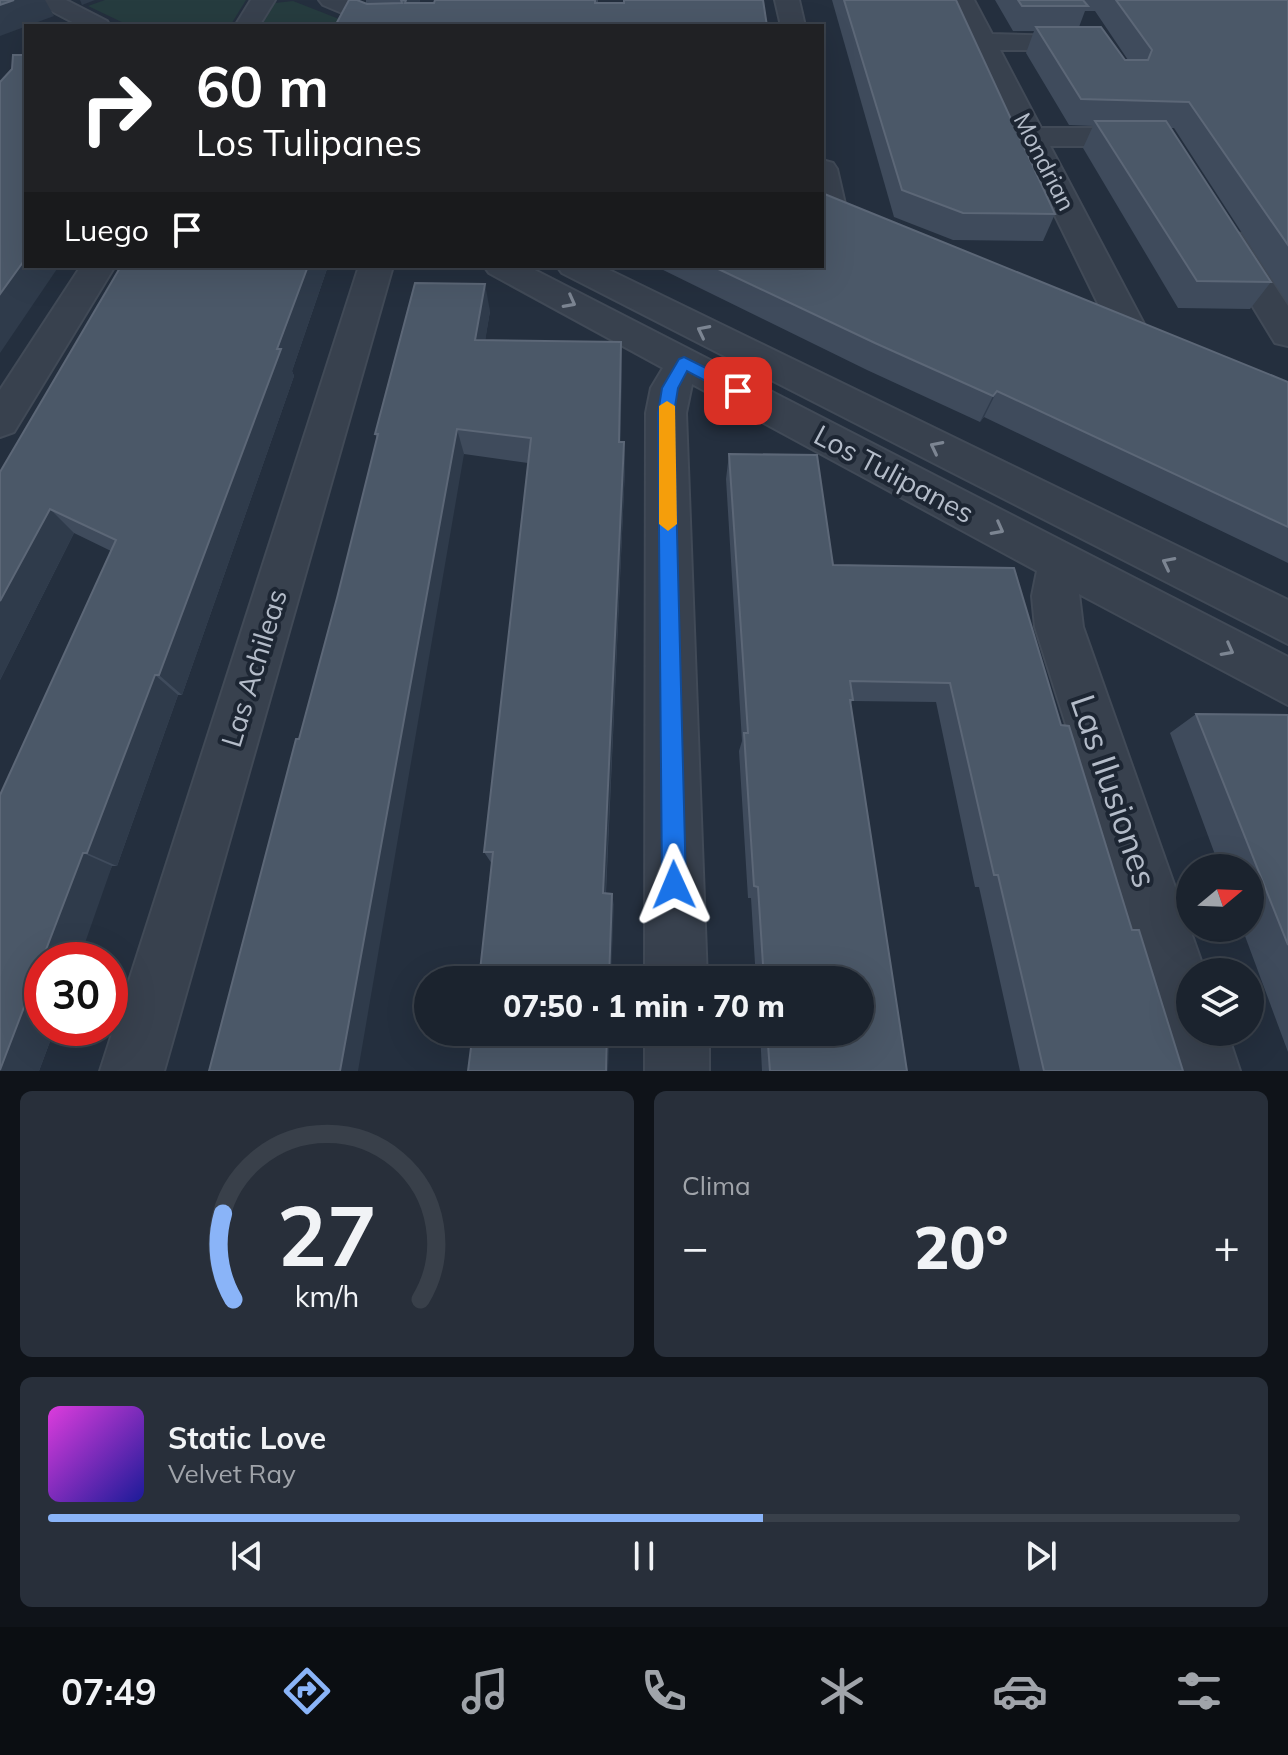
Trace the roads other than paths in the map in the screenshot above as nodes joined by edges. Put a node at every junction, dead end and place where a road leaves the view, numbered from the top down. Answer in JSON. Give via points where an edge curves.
{"nodes":[{"id":1,"x":48,"y":0,"type":"edge"},
{"id":2,"x":263,"y":0,"type":"edge"},
{"id":3,"x":331,"y":0,"type":"edge"},
{"id":4,"x":787,"y":0,"type":"edge"},
{"id":5,"x":962,"y":0,"type":"edge"},
{"id":6,"x":1084,"y":18,"type":"edge"},
{"id":7,"x":89,"y":24,"type":"edge"},
{"id":8,"x":248,"y":24,"type":"edge"},
{"id":9,"x":389,"y":24,"type":"edge"},
{"id":10,"x":793,"y":24,"type":"edge"},
{"id":11,"x":982,"y":42,"type":"junction"},
{"id":12,"x":1031,"y":137,"type":"junction"},
{"id":13,"x":1167,"y":143,"type":"edge"},
{"id":14,"x":824,"y":174,"type":"edge"},
{"id":15,"x":836,"y":206,"type":"edge"},
{"id":16,"x":1213,"y":215,"type":"edge"},
{"id":17,"x":97,"y":268,"type":"edge"},
{"id":18,"x":375,"y":268,"type":"edge"},
{"id":19,"x":505,"y":268,"type":"edge"},
{"id":20,"x":578,"y":268,"type":"edge"},
{"id":21,"x":1084,"y":307,"type":"edge"},
{"id":22,"x":1288,"y":334,"type":"edge"},
{"id":23,"x":684,"y":363,"type":"junction"},
{"id":24,"x":0,"y":422,"type":"edge"},
{"id":25,"x":1062,"y":562,"type":"junction"},
{"id":26,"x":1288,"y":623,"type":"edge"},
{"id":27,"x":1288,"y":682,"type":"edge"},
{"id":28,"x":676,"y":966,"type":"edge"},
{"id":29,"x":1176,"y":975,"type":"edge"},
{"id":30,"x":677,"y":1046,"type":"edge"},
{"id":31,"x":1200,"y":1046,"type":"edge"},
{"id":32,"x":132,"y":1071,"type":"edge"},
{"id":33,"x":677,"y":1071,"type":"edge"},
{"id":34,"x":1208,"y":1071,"type":"edge"}],
"edges":[{"from":1,"to":7,"type":"street"},
{"from":2,"to":8,"type":"street"},
{"from":3,"to":9,"type":"street"},
{"from":4,"to":10,"type":"street"},
{"from":5,"to":11,"type":"street","name":"Mondrian"},
{"from":6,"to":11,"type":"street","via":[[1104,48]]},
{"from":11,"to":12,"type":"street","name":"Mondrian"},
{"from":12,"to":13,"type":"street"},
{"from":12,"to":21,"type":"street","name":"Mondrian","via":[[1141,330]]},
{"from":14,"to":15,"type":"street"},
{"from":16,"to":22,"type":"street"},
{"from":17,"to":24,"type":"street"},
{"from":18,"to":32,"type":"street","name":"Las Achileas"},
{"from":19,"to":23,"type":"street","name":"Los Tulipanes","one_way":true},
{"from":26,"to":20,"type":"street","name":"Los Tulipanes","one_way":true},
{"from":23,"to":25,"type":"street","name":"Los Tulipanes","one_way":true},
{"from":23,"to":28,"type":"street","via":[[670,388],[666,413]]},
{"from":25,"to":27,"type":"street","name":"Los Tulipanes","one_way":true},
{"from":25,"to":29,"type":"street","name":"Las Ilusiones","via":[[1055,596],[1059,627]]},
{"from":30,"to":33,"type":"street"},
{"from":31,"to":34,"type":"street"}]}
